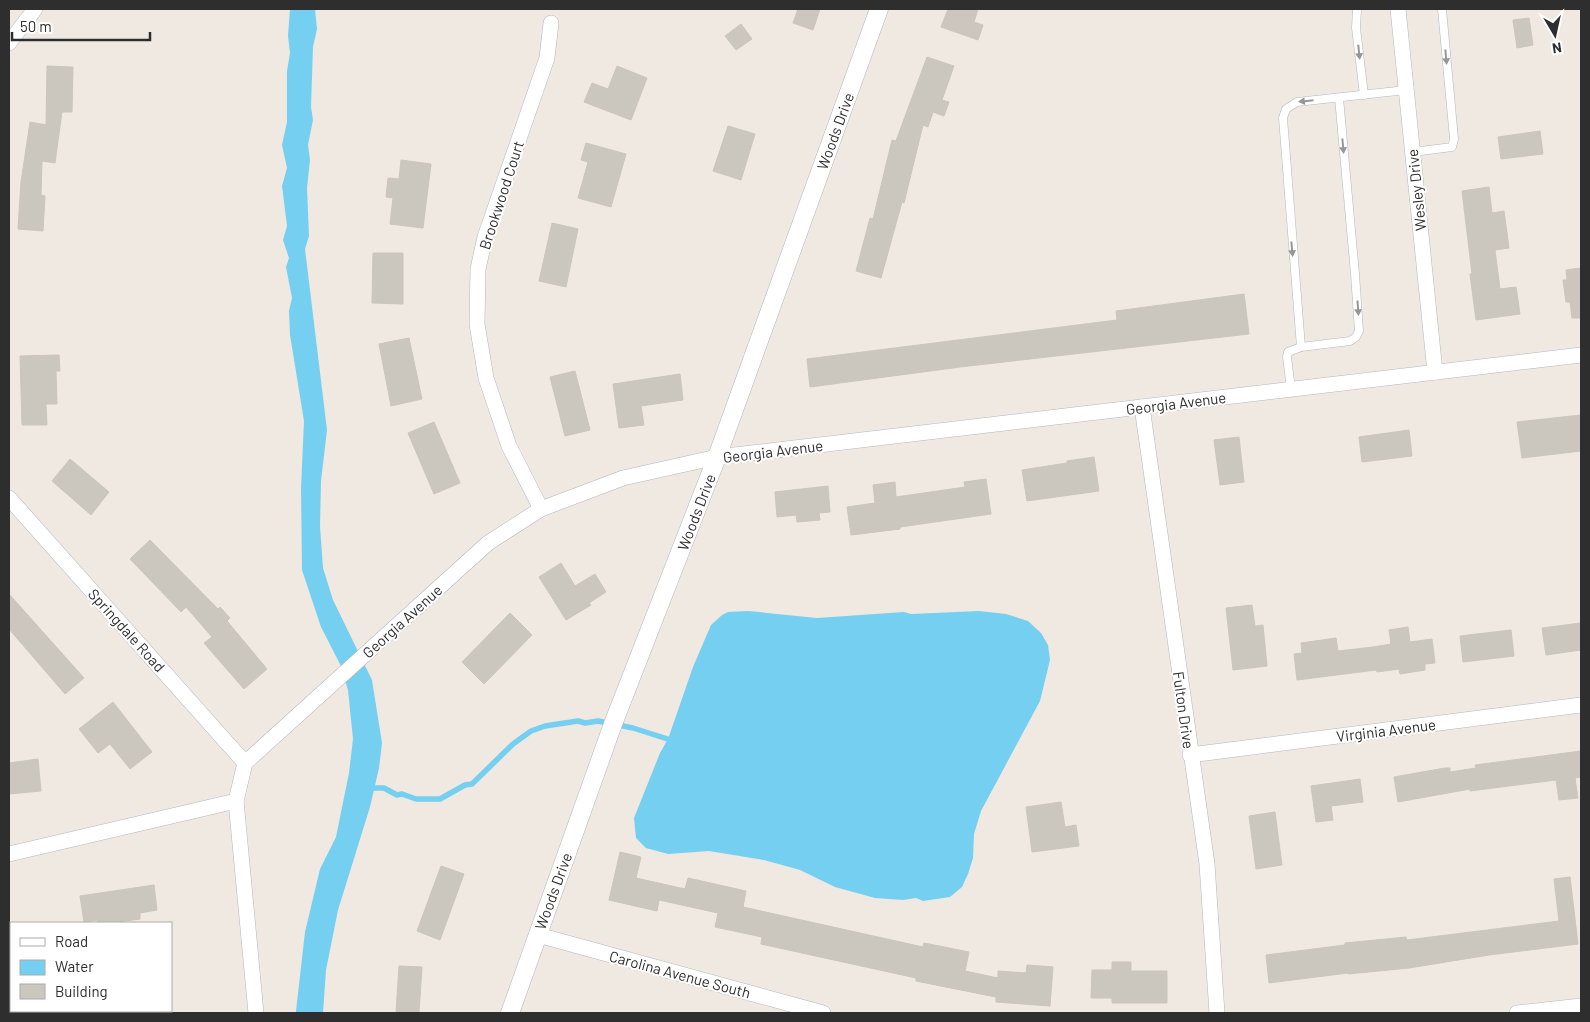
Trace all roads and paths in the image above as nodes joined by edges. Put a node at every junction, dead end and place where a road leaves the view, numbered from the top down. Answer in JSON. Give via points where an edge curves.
{"nodes":[{"id":1,"x":35,"y":9,"type":"edge"},
{"id":2,"x":879,"y":9,"type":"edge"},
{"id":3,"x":1357,"y":9,"type":"edge"},
{"id":4,"x":1398,"y":9,"type":"edge"},
{"id":5,"x":1442,"y":9,"type":"edge"},
{"id":6,"x":551,"y":23,"type":"dead end"},
{"id":7,"x":9,"y":43,"type":"edge"},
{"id":8,"x":1406,"y":90,"type":"junction"},
{"id":9,"x":1364,"y":95,"type":"junction"},
{"id":10,"x":1339,"y":98,"type":"junction"},
{"id":11,"x":1413,"y":152,"type":"junction"},
{"id":12,"x":1301,"y":348,"type":"junction"},
{"id":13,"x":1581,"y":355,"type":"edge"},
{"id":14,"x":1435,"y":372,"type":"junction"},
{"id":15,"x":1291,"y":389,"type":"junction"},
{"id":16,"x":1142,"y":407,"type":"junction"},
{"id":17,"x":717,"y":457,"type":"junction"},
{"id":18,"x":9,"y":498,"type":"edge"},
{"id":19,"x":541,"y":509,"type":"junction"},
{"id":20,"x":1581,"y":705,"type":"edge"},
{"id":21,"x":1190,"y":755,"type":"junction"},
{"id":22,"x":246,"y":763,"type":"junction"},
{"id":23,"x":236,"y":801,"type":"junction"},
{"id":24,"x":9,"y":854,"type":"edge"},
{"id":25,"x":538,"y":935,"type":"junction"},
{"id":26,"x":1581,"y":1006,"type":"edge"},
{"id":27,"x":256,"y":1013,"type":"edge"},
{"id":28,"x":510,"y":1013,"type":"edge"},
{"id":29,"x":823,"y":1013,"type":"edge"},
{"id":30,"x":1217,"y":1013,"type":"edge"},
{"id":31,"x":1517,"y":1013,"type":"edge"}],
"edges":[{"from":1,"to":7,"type":"street"},
{"from":2,"to":17,"type":"street","name":"Woods Drive"},
{"from":3,"to":9,"type":"lane","one_way":true,"via":[[1356,28]]},
{"from":4,"to":8,"type":"street","name":"Wesley Drive"},
{"from":5,"to":11,"type":"lane","one_way":true,"via":[[1454,139],[1452,147]]},
{"from":6,"to":19,"type":"street","name":"Brookwood Court","via":[[547,58],[485,237],[478,269],[477,324],[486,378],[509,446]]},
{"from":8,"to":9,"type":"lane"},
{"from":8,"to":11,"type":"street","name":"Wesley Drive"},
{"from":9,"to":10,"type":"lane"},
{"from":10,"to":12,"type":"lane","one_way":true,"via":[[1297,102],[1286,110],[1283,118]]},
{"from":10,"to":12,"type":"lane","one_way":true,"via":[[1358,331],[1350,341]]},
{"from":11,"to":14,"type":"street","name":"Wesley Drive"},
{"from":12,"to":15,"type":"lane","via":[[1288,352]]},
{"from":13,"to":14,"type":"street","name":"Georgia Avenue"},
{"from":14,"to":15,"type":"street","name":"Georgia Avenue"},
{"from":15,"to":16,"type":"street","name":"Georgia Avenue"},
{"from":16,"to":17,"type":"street","name":"Georgia Avenue"},
{"from":16,"to":21,"type":"street","name":"Fulton Drive"},
{"from":17,"to":19,"type":"street","name":"Georgia Avenue","via":[[623,478]]},
{"from":17,"to":25,"type":"street","name":"Woods Drive","via":[[613,724]]},
{"from":18,"to":22,"type":"street","name":"Springdale Road"},
{"from":19,"to":22,"type":"street","name":"Georgia Avenue","via":[[488,543]]},
{"from":20,"to":21,"type":"street","name":"Virginia Avenue"},
{"from":21,"to":30,"type":"street","name":"Fulton Drive","via":[[1207,864]]},
{"from":22,"to":23,"type":"street"},
{"from":23,"to":24,"type":"street"},
{"from":23,"to":27,"type":"street"},
{"from":25,"to":28,"type":"street","name":"Woods Drive"},
{"from":25,"to":29,"type":"street","name":"Carolina Avenue South"},
{"from":26,"to":31,"type":"street"}]}
